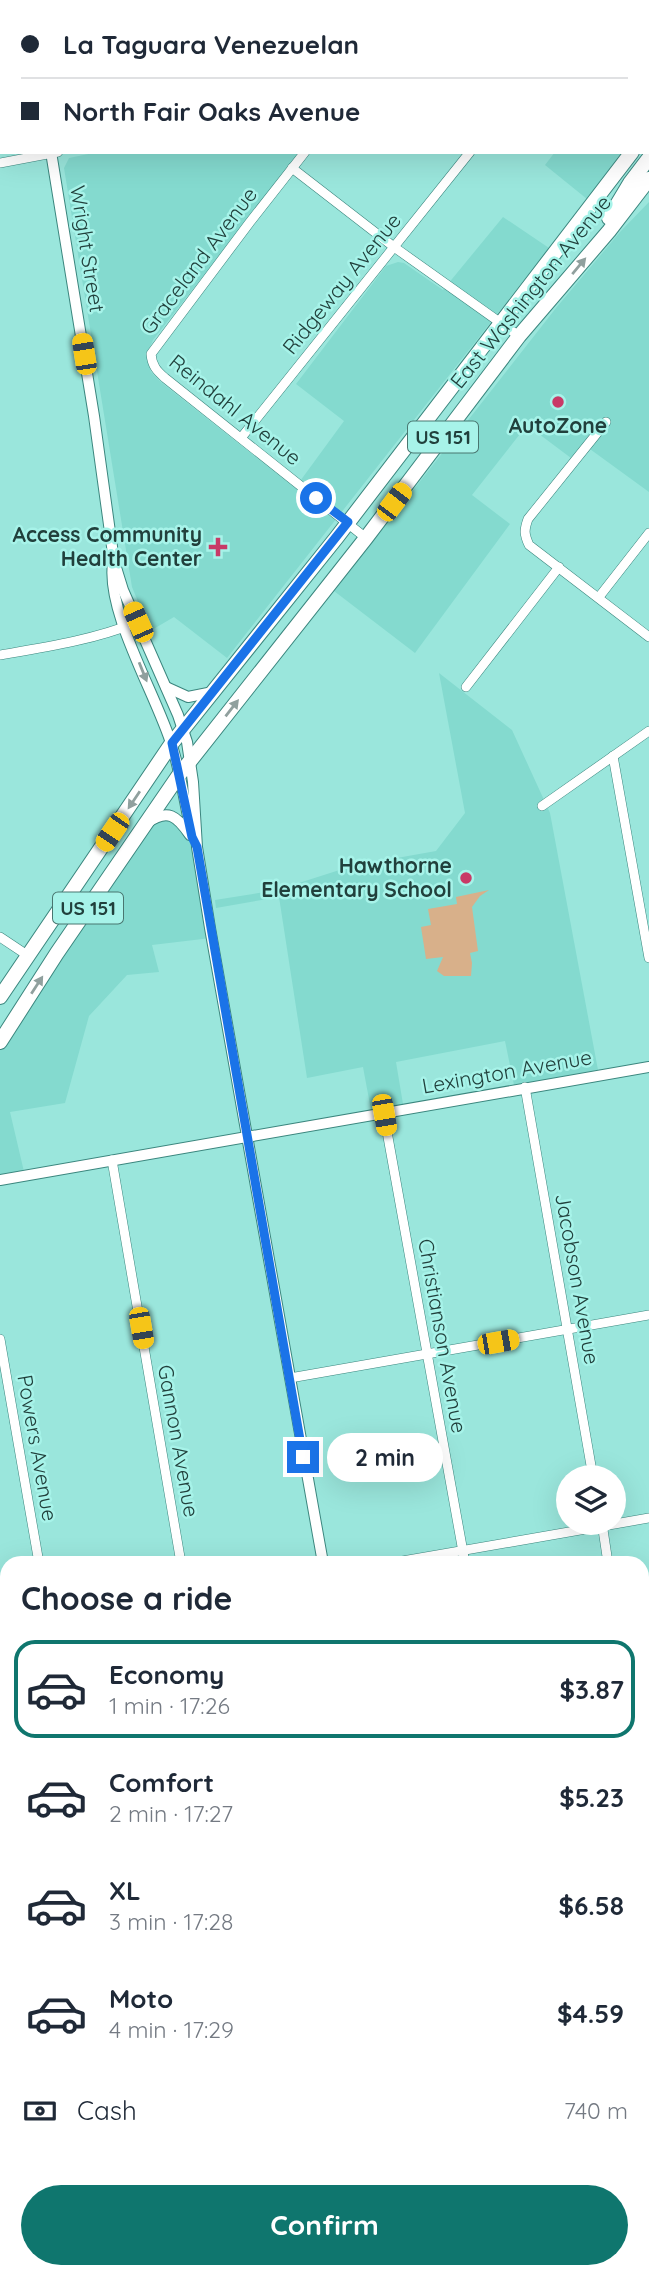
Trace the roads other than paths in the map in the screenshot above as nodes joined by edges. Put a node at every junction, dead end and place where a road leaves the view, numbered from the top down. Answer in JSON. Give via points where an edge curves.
{"nodes":[{"id":1,"x":48,"y":154,"type":"edge"},
{"id":2,"x":53,"y":154,"type":"edge"},
{"id":3,"x":303,"y":154,"type":"edge"},
{"id":4,"x":468,"y":154,"type":"edge"},
{"id":5,"x":630,"y":154,"type":"edge"},
{"id":6,"x":649,"y":158,"type":"edge"},
{"id":7,"x":0,"y":163,"type":"edge"},
{"id":8,"x":292,"y":168,"type":"junction"},
{"id":9,"x":649,"y":178,"type":"edge"},
{"id":10,"x":609,"y":231,"type":"junction"},
{"id":11,"x":394,"y":247,"type":"junction"},
{"id":12,"x":502,"y":324,"type":"junction"},
{"id":13,"x":519,"y":336,"type":"junction"},
{"id":14,"x":151,"y":359,"type":"joint"},
{"id":15,"x":606,"y":422,"type":"dead end"},
{"id":16,"x":241,"y":438,"type":"junction"},
{"id":17,"x":348,"y":522,"type":"junction"},
{"id":18,"x":649,"y":533,"type":"edge"},
{"id":19,"x":366,"y":538,"type":"junction"},
{"id":20,"x":114,"y":561,"type":"junction"},
{"id":21,"x":559,"y":567,"type":"junction"},
{"id":22,"x":599,"y":597,"type":"junction"},
{"id":23,"x":138,"y":622,"type":"junction"},
{"id":24,"x":125,"y":627,"type":"junction"},
{"id":25,"x":649,"y":637,"type":"edge"},
{"id":26,"x":0,"y":655,"type":"edge"},
{"id":27,"x":165,"y":686,"type":"junction"},
{"id":28,"x":466,"y":687,"type":"dead end"},
{"id":29,"x":213,"y":692,"type":"junction"},
{"id":30,"x":183,"y":729,"type":"junction"},
{"id":31,"x":649,"y":731,"type":"edge"},
{"id":32,"x":172,"y":743,"type":"junction"},
{"id":33,"x":613,"y":756,"type":"junction"},
{"id":34,"x":190,"y":762,"type":"junction"},
{"id":35,"x":179,"y":775,"type":"junction"},
{"id":36,"x":542,"y":806,"type":"dead end"},
{"id":37,"x":145,"y":825,"type":"junction"},
{"id":38,"x":195,"y":842,"type":"junction"},
{"id":39,"x":0,"y":936,"type":"edge"},
{"id":40,"x":27,"y":955,"type":"junction"},
{"id":41,"x":649,"y":958,"type":"edge"},
{"id":42,"x":0,"y":997,"type":"edge"},
{"id":43,"x":0,"y":1042,"type":"edge"},
{"id":44,"x":649,"y":1067,"type":"edge"},
{"id":45,"x":525,"y":1087,"type":"junction"},
{"id":46,"x":384,"y":1115,"type":"junction"},
{"id":47,"x":248,"y":1137,"type":"junction"},
{"id":48,"x":112,"y":1160,"type":"junction"},
{"id":49,"x":0,"y":1180,"type":"edge"},
{"id":50,"x":649,"y":1315,"type":"edge"},
{"id":51,"x":568,"y":1329,"type":"junction"},
{"id":52,"x":0,"y":1339,"type":"edge"},
{"id":53,"x":427,"y":1354,"type":"junction"},
{"id":54,"x":290,"y":1378,"type":"junction"},
{"id":55,"x":591,"y":1465,"type":"edge"},
{"id":56,"x":649,"y":1518,"type":"edge"},
{"id":57,"x":626,"y":1521,"type":"edge"},
{"id":58,"x":556,"y":1533,"type":"edge"},
{"id":59,"x":604,"y":1535,"type":"edge"},
{"id":60,"x":463,"y":1550,"type":"junction"},
{"id":61,"x":38,"y":1556,"type":"edge"},
{"id":62,"x":180,"y":1556,"type":"edge"},
{"id":63,"x":322,"y":1556,"type":"edge"},
{"id":64,"x":430,"y":1556,"type":"edge"},
{"id":65,"x":464,"y":1556,"type":"edge"},
{"id":66,"x":607,"y":1556,"type":"edge"}],
"edges":[{"from":1,"to":7,"type":"street"},
{"from":2,"to":20,"type":"street","name":"Wright Street"},
{"from":3,"to":8,"type":"street","name":"Graceland Avenue"},
{"from":4,"to":11,"type":"street","name":"Ridgeway Avenue"},
{"from":5,"to":12,"type":"main road","name":"East Washington Avenue","number":"US 151"},
{"from":6,"to":10,"type":"main road","via":[[608,218]]},
{"from":8,"to":11,"type":"street"},
{"from":8,"to":14,"type":"street","name":"Graceland Avenue"},
{"from":9,"to":10,"type":"main road","name":"East Washington Avenue","number":"US 151"},
{"from":13,"to":10,"type":"main road","name":"East Washington Avenue","number":"US 151","one_way":true},
{"from":11,"to":12,"type":"street"},
{"from":11,"to":16,"type":"street","name":"Ridgeway Avenue"},
{"from":12,"to":13,"type":"street"},
{"from":12,"to":17,"type":"main road","name":"East Washington Avenue","number":"US 151"},
{"from":13,"to":19,"type":"main road","name":"East Washington Avenue","number":"US 151"},
{"from":14,"to":16,"type":"street","name":"Reindahl Avenue","via":[[165,378]]},
{"from":15,"to":21,"type":"street","via":[[524,530],[528,545]]},
{"from":16,"to":17,"type":"street","name":"Reindahl Avenue"},
{"from":17,"to":19,"type":"street","name":"Reindahl Avenue"},
{"from":17,"to":29,"type":"main road","name":"East Washington Avenue","number":"US 151"},
{"from":18,"to":22,"type":"street"},
{"from":34,"to":19,"type":"main road","name":"East Washington Avenue","number":"US 151","one_way":true},
{"from":20,"to":23,"type":"street","name":"Wright Street"},
{"from":20,"to":24,"type":"street","name":"Wright Street","via":[[113,591]]},
{"from":21,"to":22,"type":"street"},
{"from":21,"to":28,"type":"street"},
{"from":22,"to":25,"type":"street"},
{"from":23,"to":24,"type":"street"},
{"from":23,"to":27,"type":"street","name":"Wright Street"},
{"from":24,"to":26,"type":"street","via":[[76,642]]},
{"from":24,"to":32,"type":"street","name":"Wright Street","one_way":true},
{"from":27,"to":29,"type":"street","via":[[188,697]]},
{"from":27,"to":30,"type":"street","name":"Wright Street"},
{"from":29,"to":30,"type":"main road","name":"East Washington Avenue","number":"US 151"},
{"from":30,"to":32,"type":"main road","name":"East Washington Avenue","number":"US 151"},
{"from":30,"to":34,"type":"street","name":"Wright Street"},
{"from":31,"to":33,"type":"street"},
{"from":32,"to":35,"type":"street","name":"Wright Street"},
{"from":32,"to":40,"type":"main road","name":"East Washington Avenue","number":"US 151","one_way":true},
{"from":33,"to":36,"type":"street"},
{"from":33,"to":41,"type":"street"},
{"from":34,"to":35,"type":"main road","name":"East Washington Avenue","number":"US 151"},
{"from":34,"to":38,"type":"street","name":"Wright Street"},
{"from":35,"to":37,"type":"main road","name":"East Washington Avenue","number":"US 151"},
{"from":35,"to":38,"type":"street","name":"Wright Street"},
{"from":37,"to":38,"type":"street","via":[[169,815]]},
{"from":43,"to":37,"type":"main road","name":"East Washington Avenue","number":"US 151","one_way":true},
{"from":38,"to":47,"type":"street"},
{"from":39,"to":40,"type":"street"},
{"from":40,"to":42,"type":"main road","name":"East Washington Avenue","number":"US 151"},
{"from":44,"to":45,"type":"street","name":"Lexington Avenue"},
{"from":45,"to":46,"type":"street","name":"Lexington Avenue"},
{"from":45,"to":51,"type":"street","name":"Jacobson Avenue"},
{"from":46,"to":47,"type":"street","name":"Lexington Avenue"},
{"from":46,"to":53,"type":"street","name":"Christianson Avenue"},
{"from":47,"to":48,"type":"street","name":"Lexington Avenue"},
{"from":47,"to":54,"type":"street"},
{"from":48,"to":49,"type":"street","name":"Lexington Avenue"},
{"from":48,"to":62,"type":"street","name":"Gannon Avenue"},
{"from":50,"to":51,"type":"street"},
{"from":51,"to":53,"type":"street"},
{"from":51,"to":55,"type":"street","name":"Jacobson Avenue"},
{"from":52,"to":61,"type":"street","name":"Powers Avenue"},
{"from":53,"to":54,"type":"street"},
{"from":53,"to":60,"type":"street","name":"Christianson Avenue"},
{"from":54,"to":63,"type":"street"},
{"from":56,"to":57,"type":"street"},
{"from":58,"to":60,"type":"street"},
{"from":59,"to":66,"type":"street"},
{"from":60,"to":64,"type":"street"},
{"from":60,"to":65,"type":"street","name":"Christianson Avenue"}]}
